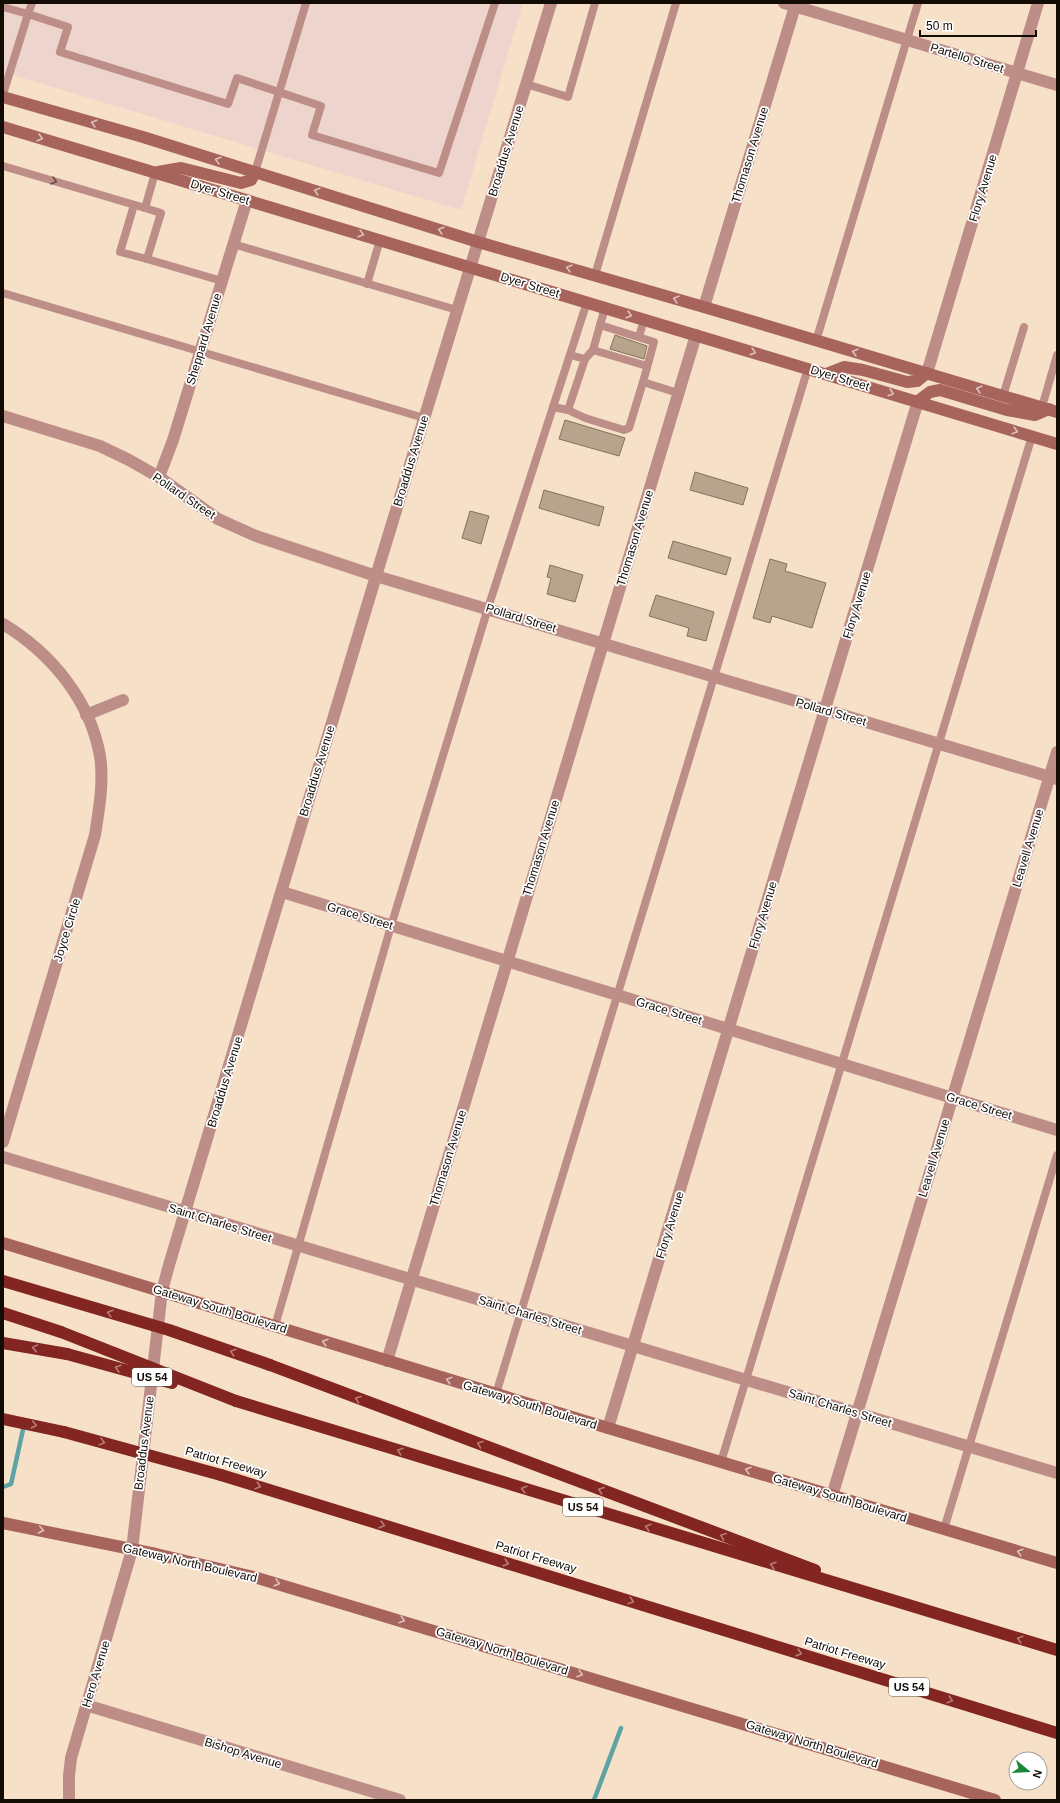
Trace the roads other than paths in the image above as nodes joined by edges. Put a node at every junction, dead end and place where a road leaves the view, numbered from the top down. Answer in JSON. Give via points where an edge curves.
{"nodes":[{"id":1,"x":32,"y":3,"type":"edge"},
{"id":2,"x":306,"y":3,"type":"edge"},
{"id":3,"x":495,"y":3,"type":"edge"},
{"id":4,"x":551,"y":3,"type":"edge"},
{"id":5,"x":595,"y":3,"type":"edge"},
{"id":6,"x":676,"y":3,"type":"edge"},
{"id":7,"x":918,"y":3,"type":"edge"},
{"id":8,"x":1038,"y":3,"type":"edge"},
{"id":9,"x":792,"y":4,"type":"edge"},
{"id":10,"x":3,"y":6,"type":"edge"},
{"id":11,"x":28,"y":14,"type":"junction"},
{"id":12,"x":906,"y":40,"type":"junction"},
{"id":13,"x":1017,"y":73,"type":"junction"},
{"id":14,"x":526,"y":84,"type":"junction"},
{"id":15,"x":1057,"y":85,"type":"edge"},
{"id":16,"x":279,"y":92,"type":"junction"},
{"id":17,"x":3,"y":94,"type":"edge"},
{"id":18,"x":3,"y":97,"type":"edge"},
{"id":19,"x":3,"y":128,"type":"edge"},
{"id":20,"x":3,"y":166,"type":"edge"},
{"id":21,"x":255,"y":172,"type":"junction"},
{"id":22,"x":155,"y":173,"type":"junction"},
{"id":23,"x":247,"y":200,"type":"junction"},
{"id":24,"x":134,"y":205,"type":"junction"},
{"id":25,"x":145,"y":208,"type":"junction"},
{"id":26,"x":380,"y":240,"type":"junction"},
{"id":27,"x":478,"y":242,"type":"junction"},
{"id":28,"x":233,"y":244,"type":"junction"},
{"id":29,"x":146,"y":259,"type":"junction"},
{"id":30,"x":470,"y":267,"type":"junction"},
{"id":31,"x":595,"y":275,"type":"junction"},
{"id":32,"x":222,"y":281,"type":"junction"},
{"id":33,"x":367,"y":284,"type":"junction"},
{"id":34,"x":3,"y":293,"type":"edge"},
{"id":35,"x":587,"y":302,"type":"junction"},
{"id":36,"x":704,"y":307,"type":"junction"},
{"id":37,"x":605,"y":308,"type":"junction"},
{"id":38,"x":457,"y":310,"type":"junction"},
{"id":39,"x":644,"y":319,"type":"junction"},
{"id":40,"x":600,"y":325,"type":"junction"},
{"id":41,"x":1024,"y":327,"type":"dead end"},
{"id":42,"x":696,"y":335,"type":"junction"},
{"id":43,"x":639,"y":337,"type":"junction"},
{"id":44,"x":816,"y":341,"type":"junction"},
{"id":45,"x":593,"y":350,"type":"junction"},
{"id":46,"x":200,"y":353,"type":"junction"},
{"id":47,"x":570,"y":355,"type":"junction"},
{"id":48,"x":1057,"y":355,"type":"edge"},
{"id":49,"x":585,"y":359,"type":"junction"},
{"id":50,"x":647,"y":366,"type":"junction"},
{"id":51,"x":808,"y":368,"type":"junction"},
{"id":52,"x":927,"y":373,"type":"junction"},
{"id":53,"x":826,"y":374,"type":"junction"},
{"id":54,"x":643,"y":382,"type":"junction"},
{"id":55,"x":678,"y":393,"type":"junction"},
{"id":56,"x":1003,"y":396,"type":"junction"},
{"id":57,"x":918,"y":401,"type":"junction"},
{"id":58,"x":553,"y":407,"type":"junction"},
{"id":59,"x":1049,"y":409,"type":"edge"},
{"id":60,"x":568,"y":410,"type":"junction"},
{"id":61,"x":3,"y":416,"type":"edge"},
{"id":62,"x":424,"y":418,"type":"junction"},
{"id":63,"x":1032,"y":436,"type":"junction"},
{"id":64,"x":1057,"y":444,"type":"edge"},
{"id":65,"x":159,"y":477,"type":"junction"},
{"id":66,"x":376,"y":576,"type":"junction"},
{"id":67,"x":488,"y":608,"type":"junction"},
{"id":68,"x":3,"y":624,"type":"edge"},
{"id":69,"x":603,"y":642,"type":"junction"},
{"id":70,"x":714,"y":676,"type":"junction"},
{"id":71,"x":123,"y":700,"type":"dead end"},
{"id":72,"x":825,"y":710,"type":"junction"},
{"id":73,"x":86,"y":715,"type":"junction"},
{"id":74,"x":938,"y":743,"type":"junction"},
{"id":75,"x":1057,"y":752,"type":"edge"},
{"id":76,"x":1053,"y":778,"type":"edge"},
{"id":77,"x":282,"y":892,"type":"junction"},
{"id":78,"x":392,"y":926,"type":"junction"},
{"id":79,"x":507,"y":962,"type":"junction"},
{"id":80,"x":617,"y":995,"type":"junction"},
{"id":81,"x":729,"y":1030,"type":"junction"},
{"id":82,"x":841,"y":1064,"type":"junction"},
{"id":83,"x":952,"y":1098,"type":"junction"},
{"id":84,"x":1057,"y":1130,"type":"edge"},
{"id":85,"x":3,"y":1142,"type":"edge"},
{"id":86,"x":1057,"y":1155,"type":"edge"},
{"id":87,"x":3,"y":1158,"type":"edge"},
{"id":88,"x":185,"y":1212,"type":"junction"},
{"id":89,"x":3,"y":1243,"type":"edge"},
{"id":90,"x":298,"y":1246,"type":"junction"},
{"id":91,"x":411,"y":1280,"type":"junction"},
{"id":92,"x":3,"y":1281,"type":"edge"},
{"id":93,"x":162,"y":1291,"type":"junction"},
{"id":94,"x":520,"y":1312,"type":"junction"},
{"id":95,"x":3,"y":1313,"type":"edge"},
{"id":96,"x":275,"y":1326,"type":"junction"},
{"id":97,"x":3,"y":1343,"type":"edge"},
{"id":98,"x":633,"y":1346,"type":"junction"},
{"id":99,"x":387,"y":1361,"type":"junction"},
{"id":100,"x":746,"y":1380,"type":"junction"},
{"id":101,"x":496,"y":1394,"type":"junction"},
{"id":102,"x":236,"y":1401,"type":"junction"},
{"id":103,"x":857,"y":1413,"type":"junction"},
{"id":104,"x":3,"y":1419,"type":"edge"},
{"id":105,"x":608,"y":1428,"type":"junction"},
{"id":106,"x":969,"y":1447,"type":"junction"},
{"id":107,"x":721,"y":1462,"type":"junction"},
{"id":108,"x":1057,"y":1473,"type":"edge"},
{"id":109,"x":832,"y":1496,"type":"junction"},
{"id":110,"x":3,"y":1523,"type":"edge"},
{"id":111,"x":944,"y":1529,"type":"junction"},
{"id":112,"x":132,"y":1550,"type":"junction"},
{"id":113,"x":1057,"y":1562,"type":"edge"},
{"id":114,"x":930,"y":1613,"type":"junction"},
{"id":115,"x":1057,"y":1650,"type":"edge"},
{"id":116,"x":86,"y":1705,"type":"junction"},
{"id":117,"x":1057,"y":1733,"type":"edge"},
{"id":118,"x":69,"y":1800,"type":"edge"},
{"id":119,"x":400,"y":1800,"type":"edge"},
{"id":120,"x":995,"y":1800,"type":"edge"}],
"edges":[{"from":1,"to":11,"type":"lane"},
{"from":2,"to":16,"type":"lane"},
{"from":3,"to":16,"type":"lane","via":[[440,173],[312,135],[321,106]]},
{"from":4,"to":14,"type":"street","name":"Broaddus Avenue"},
{"from":5,"to":14,"type":"lane","via":[[568,97]]},
{"from":6,"to":31,"type":"lane"},
{"from":7,"to":12,"type":"lane"},
{"from":8,"to":13,"type":"street","name":"Flory Avenue"},
{"from":9,"to":12,"type":"street","name":"Partello Street"},
{"from":9,"to":36,"type":"street","name":"Thomason Avenue"},
{"from":10,"to":11,"type":"lane"},
{"from":11,"to":16,"type":"lane","via":[[68,27],[60,52],[228,104],[237,78]]},
{"from":11,"to":17,"type":"lane"},
{"from":12,"to":13,"type":"street","name":"Partello Street"},
{"from":12,"to":44,"type":"lane"},
{"from":13,"to":15,"type":"street","name":"Partello Street"},
{"from":13,"to":52,"type":"street","name":"Flory Avenue"},
{"from":14,"to":27,"type":"street","name":"Broaddus Avenue"},
{"from":16,"to":21,"type":"lane"},
{"from":21,"to":18,"type":"main road","one_way":true},
{"from":19,"to":22,"type":"main road","name":"Dyer Street","one_way":true},
{"from":20,"to":24,"type":"lane","one_way":true},
{"from":21,"to":22,"type":"main road","via":[[251,180],[241,183],[181,168]]},
{"from":27,"to":21,"type":"main road","one_way":true},
{"from":22,"to":23,"type":"main road","name":"Dyer Street"},
{"from":22,"to":25,"type":"lane"},
{"from":23,"to":26,"type":"main road","name":"Dyer Street","one_way":true},
{"from":23,"to":28,"type":"street","name":"Sheppard Avenue"},
{"from":24,"to":25,"type":"lane"},
{"from":24,"to":29,"type":"lane","via":[[120,252]]},
{"from":25,"to":29,"type":"lane","via":[[161,213]]},
{"from":26,"to":30,"type":"main road","name":"Dyer Street"},
{"from":26,"to":33,"type":"lane"},
{"from":27,"to":30,"type":"street","name":"Broaddus Avenue"},
{"from":31,"to":27,"type":"main road","one_way":true},
{"from":28,"to":32,"type":"street","name":"Sheppard Avenue"},
{"from":28,"to":33,"type":"lane"},
{"from":29,"to":32,"type":"lane"},
{"from":30,"to":35,"type":"main road","name":"Dyer Street"},
{"from":30,"to":38,"type":"street","name":"Broaddus Avenue"},
{"from":36,"to":31,"type":"main road","one_way":true},
{"from":32,"to":46,"type":"street","name":"Sheppard Avenue"},
{"from":33,"to":38,"type":"lane"},
{"from":34,"to":46,"type":"lane"},
{"from":35,"to":37,"type":"main road","name":"Dyer Street"},
{"from":35,"to":47,"type":"lane"},
{"from":36,"to":44,"type":"main road"},
{"from":37,"to":39,"type":"main road","name":"Dyer Street","one_way":true},
{"from":37,"to":40,"type":"lane"},
{"from":38,"to":62,"type":"street","name":"Broaddus Avenue"},
{"from":39,"to":42,"type":"main road","name":"Dyer Street"},
{"from":39,"to":43,"type":"lane"},
{"from":40,"to":43,"type":"lane"},
{"from":40,"to":45,"type":"lane"},
{"from":41,"to":56,"type":"lane"},
{"from":42,"to":51,"type":"main road","name":"Dyer Street","one_way":true},
{"from":42,"to":55,"type":"street","name":"Thomason Avenue"},
{"from":43,"to":50,"type":"lane","via":[[654,342]]},
{"from":52,"to":44,"type":"main road","one_way":true},
{"from":45,"to":49,"type":"lane"},
{"from":45,"to":50,"type":"lane"},
{"from":46,"to":62,"type":"lane"},
{"from":46,"to":65,"type":"street","name":"Sheppard Avenue"},
{"from":47,"to":49,"type":"lane"},
{"from":47,"to":58,"type":"lane"},
{"from":48,"to":59,"type":"lane"},
{"from":49,"to":60,"type":"lane"},
{"from":50,"to":54,"type":"lane"},
{"from":51,"to":53,"type":"main road","name":"Dyer Street"},
{"from":51,"to":70,"type":"lane"},
{"from":52,"to":53,"type":"main road","via":[[917,381],[907,382],[844,367]]},
{"from":56,"to":52,"type":"main road","one_way":true},
{"from":53,"to":57,"type":"main road","name":"Dyer Street","one_way":true},
{"from":54,"to":55,"type":"lane"},
{"from":54,"to":60,"type":"lane","via":[[629,428],[624,430]]},
{"from":55,"to":69,"type":"street","name":"Thomason Avenue"},
{"from":56,"to":59,"type":"main road"},
{"from":57,"to":59,"type":"main road","via":[[930,392],[940,390],[1007,410],[1035,415]]},
{"from":57,"to":63,"type":"main road","name":"Dyer Street","one_way":true},
{"from":57,"to":72,"type":"street","name":"Flory Avenue"},
{"from":58,"to":60,"type":"lane"},
{"from":58,"to":67,"type":"lane"},
{"from":61,"to":65,"type":"street","name":"Pollard Street","via":[[100,446]]},
{"from":62,"to":66,"type":"street","name":"Broaddus Avenue"},
{"from":63,"to":64,"type":"main road","name":"Dyer Street"},
{"from":63,"to":74,"type":"lane"},
{"from":65,"to":66,"type":"street","name":"Pollard Street","via":[[218,519],[256,536]]},
{"from":66,"to":67,"type":"street","name":"Pollard Street"},
{"from":66,"to":77,"type":"street","name":"Broaddus Avenue"},
{"from":67,"to":69,"type":"street","name":"Pollard Street"},
{"from":67,"to":78,"type":"lane"},
{"from":68,"to":73,"type":"street","name":"Joyce Circle","via":[[52,662],[69,683]]},
{"from":69,"to":70,"type":"street","name":"Pollard Street"},
{"from":69,"to":79,"type":"street","name":"Thomason Avenue"},
{"from":70,"to":72,"type":"street","name":"Pollard Street"},
{"from":70,"to":80,"type":"lane"},
{"from":71,"to":73,"type":"street"},
{"from":72,"to":74,"type":"street","name":"Pollard Street"},
{"from":72,"to":81,"type":"street","name":"Flory Avenue"},
{"from":73,"to":85,"type":"street","name":"Joyce Circle","via":[[98,751],[101,775],[95,836]]},
{"from":74,"to":76,"type":"street","name":"Pollard Street"},
{"from":74,"to":82,"type":"lane"},
{"from":75,"to":76,"type":"street","name":"Leavell Avenue"},
{"from":76,"to":83,"type":"street","name":"Leavell Avenue"},
{"from":77,"to":78,"type":"street","name":"Grace Street"},
{"from":77,"to":88,"type":"street","name":"Broaddus Avenue"},
{"from":78,"to":79,"type":"street","name":"Grace Street"},
{"from":78,"to":90,"type":"lane"},
{"from":79,"to":80,"type":"street","name":"Grace Street"},
{"from":79,"to":91,"type":"street","name":"Thomason Avenue"},
{"from":80,"to":81,"type":"street","name":"Grace Street"},
{"from":80,"to":94,"type":"lane"},
{"from":81,"to":82,"type":"street","name":"Grace Street"},
{"from":81,"to":98,"type":"street","name":"Flory Avenue"},
{"from":82,"to":83,"type":"street","name":"Grace Street"},
{"from":82,"to":100,"type":"lane"},
{"from":83,"to":84,"type":"street","name":"Grace Street"},
{"from":83,"to":103,"type":"street","name":"Leavell Avenue"},
{"from":86,"to":106,"type":"lane"},
{"from":87,"to":88,"type":"street","name":"Saint Charles Street"},
{"from":88,"to":90,"type":"street","name":"Saint Charles Street"},
{"from":88,"to":93,"type":"street","name":"Broaddus Avenue"},
{"from":89,"to":93,"type":"main road","name":"Gateway South Boulevard"},
{"from":90,"to":91,"type":"street","name":"Saint Charles Street"},
{"from":90,"to":96,"type":"lane"},
{"from":91,"to":94,"type":"street","name":"Saint Charles Street"},
{"from":91,"to":99,"type":"street","name":"Thomason Avenue"},
{"from":114,"to":92,"type":"highway","one_way":true,"bridge":true,"via":[[270,1365],[169,1330]]},
{"from":93,"to":96,"type":"main road","name":"Gateway South Boulevard"},
{"from":93,"to":112,"type":"street","name":"Broaddus Avenue"},
{"from":94,"to":98,"type":"street","name":"Saint Charles Street"},
{"from":94,"to":101,"type":"lane"},
{"from":95,"to":102,"type":"highway","bridge":true,"via":[[61,1332]]},
{"from":99,"to":96,"type":"main road","name":"Gateway South Boulevard","one_way":true},
{"from":102,"to":97,"type":"highway","number":"US 54","one_way":true,"bridge":true,"via":[[67,1354]]},
{"from":98,"to":100,"type":"street","name":"Saint Charles Street"},
{"from":98,"to":105,"type":"street","name":"Flory Avenue"},
{"from":101,"to":99,"type":"main road","name":"Gateway South Boulevard","one_way":true},
{"from":100,"to":103,"type":"street","name":"Saint Charles Street"},
{"from":100,"to":107,"type":"lane"},
{"from":101,"to":105,"type":"main road","name":"Gateway South Boulevard"},
{"from":114,"to":102,"type":"highway","number":"US 54","one_way":true},
{"from":103,"to":106,"type":"street","name":"Saint Charles Street"},
{"from":103,"to":109,"type":"street","name":"Leavell Avenue"},
{"from":104,"to":117,"type":"highway","name":"Patriot Freeway","number":"US 54","one_way":true,"bridge":true,"via":[[64,1432],[221,1475]]},
{"from":105,"to":107,"type":"main road","name":"Gateway South Boulevard"},
{"from":106,"to":108,"type":"street","name":"Saint Charles Street"},
{"from":106,"to":111,"type":"lane"},
{"from":109,"to":107,"type":"main road","name":"Gateway South Boulevard","one_way":true},
{"from":109,"to":111,"type":"main road","name":"Gateway South Boulevard"},
{"from":110,"to":112,"type":"main road","name":"Gateway North Boulevard","one_way":true},
{"from":113,"to":111,"type":"main road","name":"Gateway South Boulevard","one_way":true},
{"from":112,"to":116,"type":"street","name":"Hero Avenue"},
{"from":112,"to":120,"type":"main road","name":"Gateway North Boulevard","one_way":true,"via":[[301,1590]]},
{"from":115,"to":114,"type":"highway","number":"US 54","one_way":true},
{"from":116,"to":118,"type":"street","name":"Hero Avenue","via":[[71,1758]]},
{"from":116,"to":119,"type":"street","name":"Bishop Avenue"}]}
